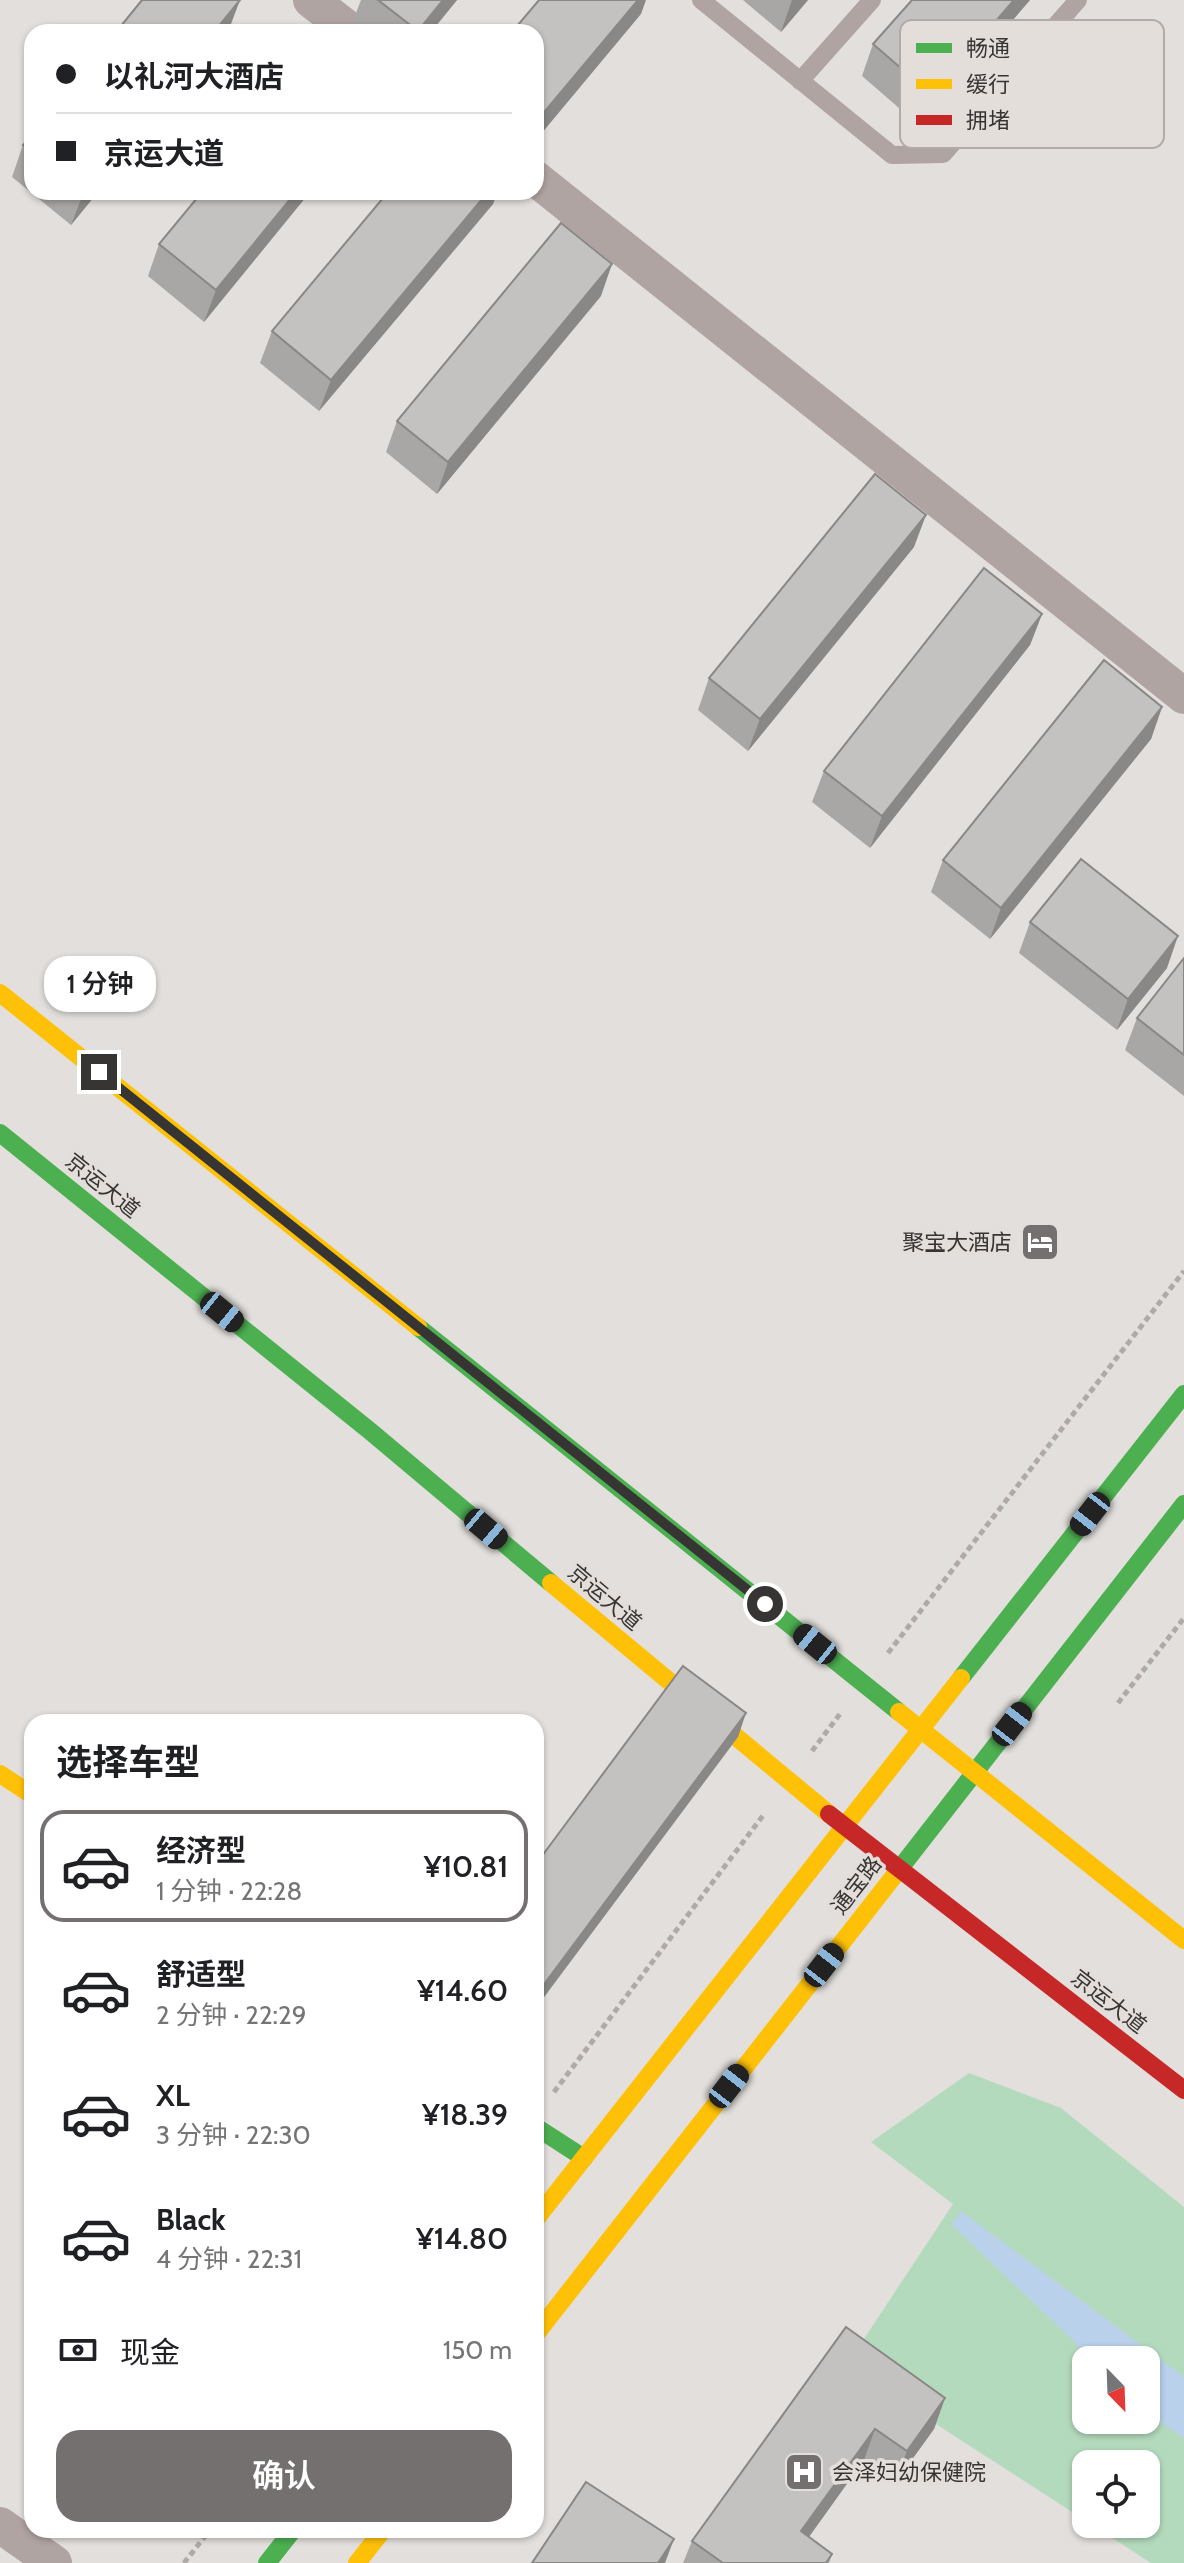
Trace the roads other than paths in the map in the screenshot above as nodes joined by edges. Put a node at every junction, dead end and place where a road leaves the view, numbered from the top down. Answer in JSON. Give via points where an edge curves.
{"nodes":[{"id":1,"x":311,"y":0,"type":"edge"},
{"id":2,"x":701,"y":0,"type":"edge"},
{"id":3,"x":872,"y":0,"type":"edge"},
{"id":4,"x":1078,"y":0,"type":"edge"},
{"id":5,"x":1060,"y":20,"type":"edge"},
{"id":6,"x":342,"y":24,"type":"edge"},
{"id":7,"x":800,"y":81,"type":"junction"},
{"id":8,"x":948,"y":148,"type":"edge"},
{"id":9,"x":544,"y":185,"type":"edge"},
{"id":10,"x":1184,"y":696,"type":"edge"},
{"id":11,"x":0,"y":993,"type":"edge"},
{"id":12,"x":0,"y":1133,"type":"edge"},
{"id":13,"x":1184,"y":1394,"type":"edge"},
{"id":14,"x":1184,"y":1504,"type":"edge"},
{"id":15,"x":922,"y":1730,"type":"junction"},
{"id":16,"x":974,"y":1773,"type":"junction"},
{"id":17,"x":0,"y":1774,"type":"edge"},
{"id":18,"x":24,"y":1790,"type":"edge"},
{"id":19,"x":846,"y":1827,"type":"junction"},
{"id":20,"x":899,"y":1868,"type":"junction"},
{"id":21,"x":1184,"y":1940,"type":"edge"},
{"id":22,"x":1184,"y":2090,"type":"edge"},
{"id":23,"x":544,"y":2132,"type":"edge"},
{"id":24,"x":584,"y":2158,"type":"junction"},
{"id":25,"x":544,"y":2209,"type":"edge"},
{"id":26,"x":544,"y":2324,"type":"edge"},
{"id":27,"x":0,"y":2525,"type":"edge"},
{"id":28,"x":287,"y":2538,"type":"edge"},
{"id":29,"x":377,"y":2538,"type":"edge"},
{"id":30,"x":54,"y":2563,"type":"edge"},
{"id":31,"x":267,"y":2563,"type":"edge"},
{"id":32,"x":357,"y":2563,"type":"edge"}],
"edges":[{"from":1,"to":6,"type":"street"},
{"from":2,"to":7,"type":"lane"},
{"from":3,"to":7,"type":"lane"},
{"from":4,"to":5,"type":"lane"},
{"from":7,"to":8,"type":"lane","via":[[892,155],[943,154]]},
{"from":9,"to":10,"type":"street"},
{"from":11,"to":15,"type":"main road"},
{"from":12,"to":19,"type":"main road","name":"京运大道","via":[[370,1431]]},
{"from":13,"to":15,"type":"main road","name":"通宝路"},
{"from":14,"to":16,"type":"main road","name":"通宝路"},
{"from":15,"to":16,"type":"main road"},
{"from":15,"to":19,"type":"main road","name":"通宝路"},
{"from":16,"to":20,"type":"main road","name":"通宝路"},
{"from":16,"to":21,"type":"main road"},
{"from":17,"to":18,"type":"main road"},
{"from":19,"to":20,"type":"main road","name":"京运大道"},
{"from":19,"to":24,"type":"main road","name":"通宝路"},
{"from":20,"to":22,"type":"main road","name":"京运大道"},
{"from":20,"to":26,"type":"main road","name":"通宝路"},
{"from":23,"to":24,"type":"main road"},
{"from":24,"to":25,"type":"main road","name":"通宝路"},
{"from":27,"to":30,"type":"street"},
{"from":28,"to":31,"type":"main road"},
{"from":29,"to":32,"type":"main road"}]}
